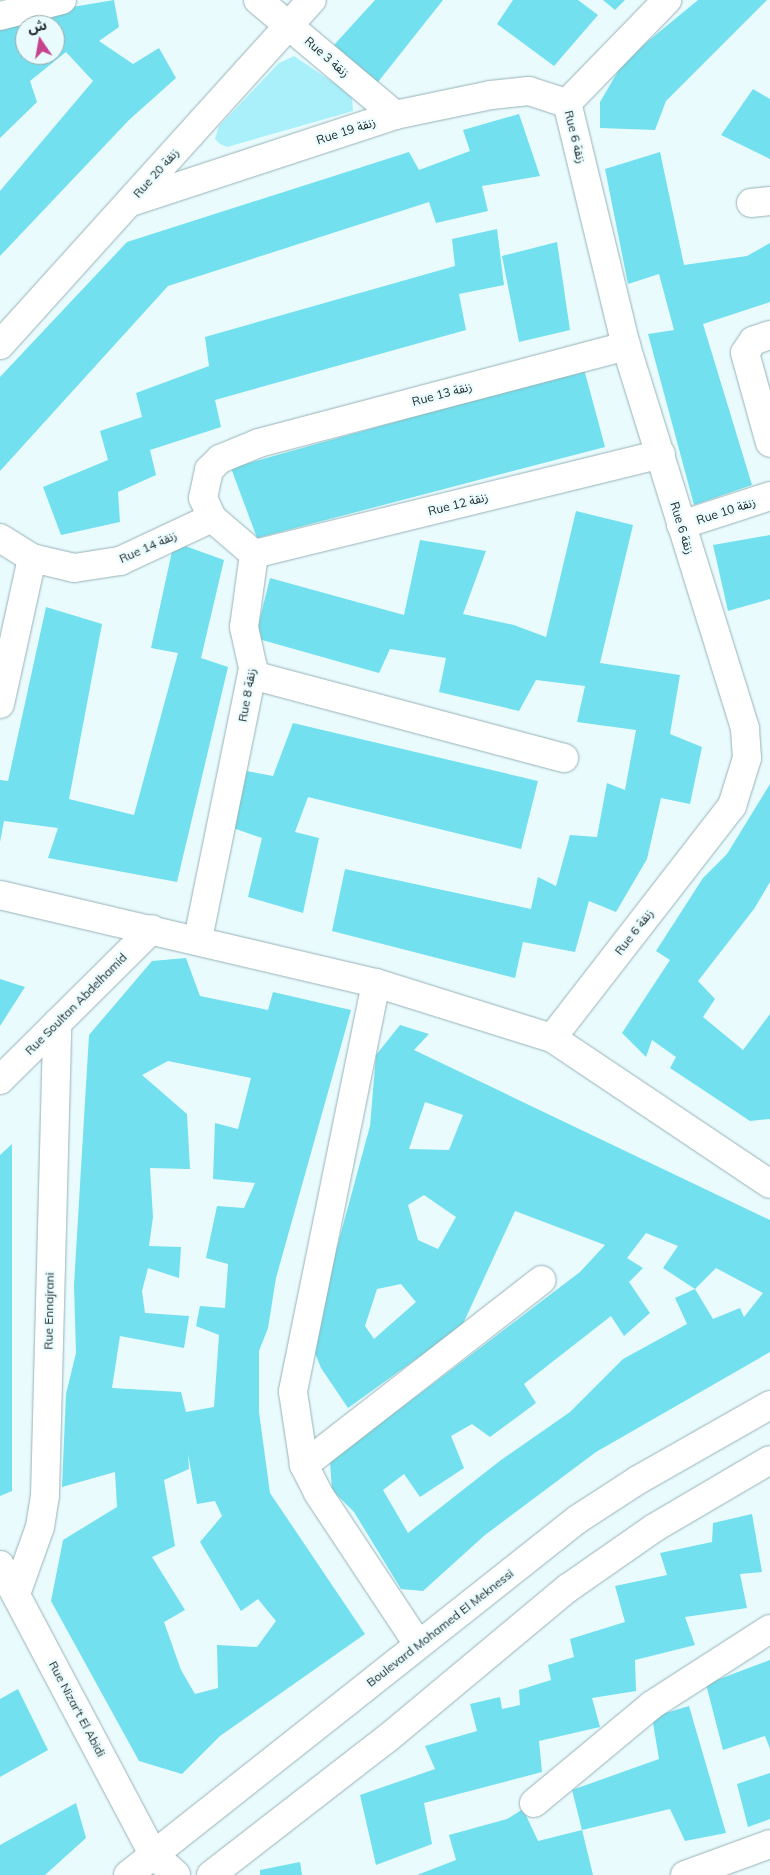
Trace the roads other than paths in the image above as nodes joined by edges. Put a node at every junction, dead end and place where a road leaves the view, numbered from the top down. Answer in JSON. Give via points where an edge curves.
{"nodes":[{"id":1,"x":62,"y":0,"type":"edge"},
{"id":2,"x":258,"y":0,"type":"edge"},
{"id":3,"x":312,"y":0,"type":"edge"},
{"id":4,"x":667,"y":0,"type":"edge"},
{"id":5,"x":0,"y":16,"type":"edge"},
{"id":6,"x":290,"y":24,"type":"junction"},
{"id":7,"x":567,"y":103,"type":"junction"},
{"id":8,"x":395,"y":116,"type":"junction"},
{"id":9,"x":130,"y":202,"type":"junction"},
{"id":10,"x":770,"y":335,"type":"edge"},
{"id":11,"x":0,"y":345,"type":"edge"},
{"id":12,"x":626,"y":346,"type":"junction"},
{"id":13,"x":770,"y":443,"type":"edge"},
{"id":14,"x":661,"y":454,"type":"junction"},
{"id":15,"x":770,"y":496,"type":"edge"},
{"id":16,"x":212,"y":518,"type":"junction"},
{"id":17,"x":681,"y":525,"type":"junction"},
{"id":18,"x":0,"y":538,"type":"edge"},
{"id":19,"x":254,"y":554,"type":"junction"},
{"id":20,"x":32,"y":558,"type":"junction"},
{"id":21,"x":252,"y":675,"type":"junction"},
{"id":22,"x":0,"y":704,"type":"edge"},
{"id":23,"x":564,"y":758,"type":"dead end"},
{"id":24,"x":0,"y":895,"type":"edge"},
{"id":25,"x":152,"y":929,"type":"junction"},
{"id":26,"x":198,"y":939,"type":"junction"},
{"id":27,"x":376,"y":983,"type":"junction"},
{"id":28,"x":57,"y":1023,"type":"junction"},
{"id":29,"x":552,"y":1038,"type":"junction"},
{"id":30,"x":0,"y":1080,"type":"edge"},
{"id":31,"x":770,"y":1184,"type":"edge"},
{"id":32,"x":542,"y":1280,"type":"dead end"},
{"id":33,"x":770,"y":1405,"type":"edge"},
{"id":34,"x":770,"y":1461,"type":"edge"},
{"id":35,"x":304,"y":1466,"type":"junction"},
{"id":36,"x":0,"y":1565,"type":"edge"},
{"id":37,"x":16,"y":1594,"type":"junction"},
{"id":38,"x":770,"y":1629,"type":"edge"},
{"id":39,"x":418,"y":1644,"type":"junction"},
{"id":40,"x":534,"y":1803,"type":"dead end"},
{"id":41,"x":770,"y":1844,"type":"edge"},
{"id":42,"x":153,"y":1854,"type":"junction"},
{"id":43,"x":128,"y":1875,"type":"edge"},
{"id":44,"x":176,"y":1875,"type":"edge"},
{"id":45,"x":211,"y":1875,"type":"edge"},
{"id":46,"x":685,"y":1875,"type":"edge"}],
"edges":[{"from":1,"to":5,"type":"street"},
{"from":2,"to":6,"type":"street","name":"Rue 3 زنقة"},
{"from":3,"to":6,"type":"street","name":"Rue 20 زنقة"},
{"from":4,"to":7,"type":"street","name":"Rue 6 زنقة"},
{"from":6,"to":8,"type":"street","name":"Rue 3 زنقة"},
{"from":6,"to":9,"type":"street","name":"Rue 20 زنقة"},
{"from":7,"to":8,"type":"street","name":"Rue 19 زنقة","via":[[529,91],[492,95]]},
{"from":7,"to":12,"type":"street","name":"Rue 6 زنقة"},
{"from":8,"to":9,"type":"street","name":"Rue 19 زنقة"},
{"from":9,"to":11,"type":"street","name":"Rue 20 زنقة"},
{"from":10,"to":13,"type":"street","via":[[753,342],[745,353]]},
{"from":12,"to":14,"type":"street","name":"Rue 6 زنقة"},
{"from":12,"to":16,"type":"street","name":"Rue 13 زنقة","via":[[259,443],[220,459],[209,470],[203,498]]},
{"from":14,"to":17,"type":"street","name":"Rue 6 زنقة"},
{"from":14,"to":19,"type":"street","name":"Rue 12 زنقة"},
{"from":15,"to":17,"type":"street","name":"Rue 10 زنقة"},
{"from":16,"to":19,"type":"street"},
{"from":16,"to":20,"type":"street","name":"Rue 14 زنقة","via":[[120,561],[74,568]]},
{"from":17,"to":29,"type":"street","name":"Rue 6 زنقة","via":[[745,728],[747,758],[743,780],[732,806]]},
{"from":18,"to":20,"type":"street","name":"Rue 14 زنقة"},
{"from":19,"to":21,"type":"street","name":"Rue 8 زنقة","via":[[244,627],[253,657]]},
{"from":20,"to":22,"type":"street"},
{"from":21,"to":23,"type":"street"},
{"from":21,"to":26,"type":"street","name":"Rue 8 زنقة"},
{"from":24,"to":25,"type":"street"},
{"from":25,"to":26,"type":"street"},
{"from":25,"to":28,"type":"street","name":"Rue Soultan Abdelhamid"},
{"from":26,"to":27,"type":"street"},
{"from":27,"to":29,"type":"street"},
{"from":27,"to":35,"type":"street","via":[[293,1392]]},
{"from":28,"to":30,"type":"street","name":"Rue Soultan Abdelhamid"},
{"from":28,"to":37,"type":"street","name":"Rue Ennajrani","via":[[45,1495],[40,1527]]},
{"from":29,"to":31,"type":"street"},
{"from":32,"to":35,"type":"street"},
{"from":33,"to":39,"type":"street","name":"Boulevard Mohamed El Meknessi","via":[[638,1480],[578,1519]]},
{"from":34,"to":45,"type":"street","via":[[654,1528],[568,1588],[404,1725]]},
{"from":35,"to":39,"type":"street","via":[[318,1493]]},
{"from":36,"to":37,"type":"street","name":"Rue Nizar't El Abidi"},
{"from":37,"to":42,"type":"street","name":"Rue Nizar't El Abidi"},
{"from":38,"to":40,"type":"street","via":[[652,1705]]},
{"from":39,"to":42,"type":"street","name":"Boulevard Mohamed El Meknessi"},
{"from":41,"to":46,"type":"street"},
{"from":42,"to":43,"type":"street","name":"Boulevard Mohamed El Meknessi"},
{"from":42,"to":44,"type":"street","name":"Rue Nizar't El Abidi"}]}
